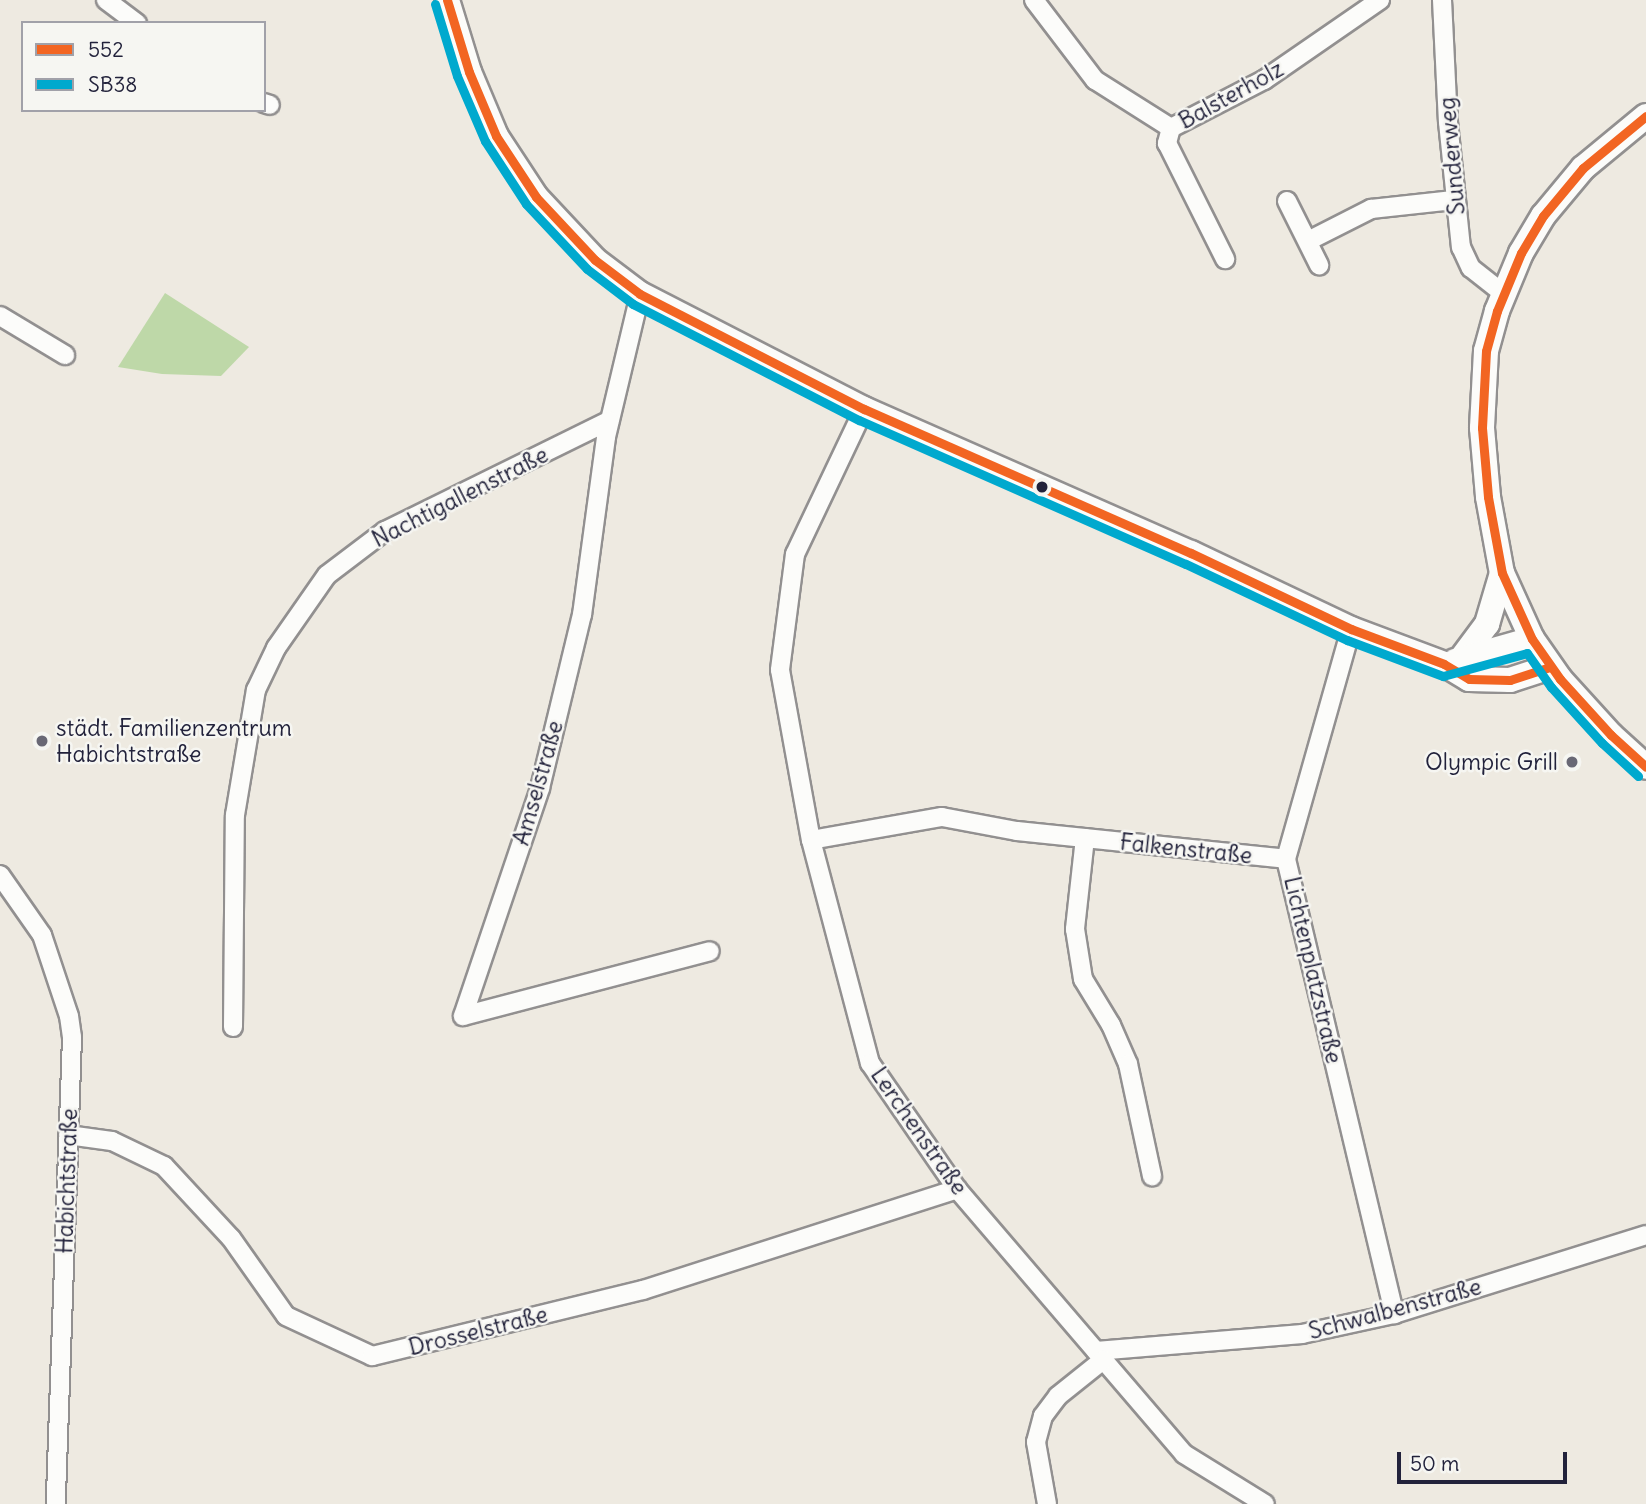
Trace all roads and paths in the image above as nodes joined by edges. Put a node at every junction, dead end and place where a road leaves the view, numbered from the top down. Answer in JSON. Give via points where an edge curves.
{"nodes":[{"id":1,"x":107,"y":0,"type":"edge"},
{"id":2,"x":447,"y":0,"type":"edge"},
{"id":3,"x":1034,"y":0,"type":"edge"},
{"id":4,"x":1380,"y":0,"type":"edge"},
{"id":5,"x":1442,"y":0,"type":"edge"},
{"id":6,"x":134,"y":21,"type":"edge"},
{"id":7,"x":1646,"y":116,"type":"edge"},
{"id":8,"x":1171,"y":128,"type":"junction"},
{"id":9,"x":1454,"y":200,"type":"junction"},
{"id":10,"x":1287,"y":201,"type":"dead end"},
{"id":11,"x":1308,"y":241,"type":"junction"},
{"id":12,"x":1225,"y":259,"type":"dead end"},
{"id":13,"x":1319,"y":265,"type":"dead end"},
{"id":14,"x":640,"y":294,"type":"junction"},
{"id":15,"x":1504,"y":294,"type":"junction"},
{"id":16,"x":0,"y":316,"type":"edge"},
{"id":17,"x":65,"y":355,"type":"dead end"},
{"id":18,"x":864,"y":409,"type":"junction"},
{"id":19,"x":609,"y":421,"type":"junction"},
{"id":20,"x":1502,"y":573,"type":"junction"},
{"id":21,"x":1351,"y":629,"type":"junction"},
{"id":22,"x":1532,"y":639,"type":"junction"},
{"id":23,"x":1453,"y":661,"type":"junction"},
{"id":24,"x":1550,"y":667,"type":"junction"},
{"id":25,"x":1646,"y":767,"type":"edge"},
{"id":26,"x":1085,"y":838,"type":"junction"},
{"id":27,"x":811,"y":840,"type":"junction"},
{"id":28,"x":1286,"y":859,"type":"junction"},
{"id":29,"x":0,"y":875,"type":"edge"},
{"id":30,"x":710,"y":951,"type":"dead end"},
{"id":31,"x":233,"y":1027,"type":"dead end"},
{"id":32,"x":68,"y":1135,"type":"junction"},
{"id":33,"x":1152,"y":1176,"type":"dead end"},
{"id":34,"x":957,"y":1189,"type":"junction"},
{"id":35,"x":1646,"y":1235,"type":"edge"},
{"id":36,"x":1394,"y":1314,"type":"junction"},
{"id":37,"x":1099,"y":1355,"type":"junction"},
{"id":38,"x":56,"y":1504,"type":"edge"},
{"id":39,"x":1047,"y":1504,"type":"edge"},
{"id":40,"x":1265,"y":1504,"type":"edge"}],
"edges":[{"from":1,"to":6,"type":"street"},
{"from":2,"to":14,"type":"main road","via":[[469,72],[496,136],[536,197],[595,260]]},
{"from":3,"to":8,"type":"street","name":"Balsterholz","via":[[1095,80]]},
{"from":4,"to":8,"type":"street","name":"Balsterholz","via":[[1264,80]]},
{"from":5,"to":9,"type":"street","name":"Sunderweg"},
{"from":7,"to":15,"type":"main road","via":[[1583,168],[1543,216]]},
{"from":8,"to":12,"type":"street","via":[[1167,143]]},
{"from":9,"to":11,"type":"street","via":[[1371,209]]},
{"from":9,"to":15,"type":"street","name":"Sunderweg","via":[[1461,247],[1471,268]]},
{"from":10,"to":11,"type":"street"},
{"from":11,"to":13,"type":"street"},
{"from":14,"to":18,"type":"main road"},
{"from":14,"to":19,"type":"street","name":"Amselstraße"},
{"from":15,"to":20,"type":"main road","via":[[1486,351],[1482,428]]},
{"from":16,"to":17,"type":"street"},
{"from":18,"to":21,"type":"main road","via":[[1179,547]]},
{"from":18,"to":27,"type":"street","name":"Lerchenstraße","via":[[795,554],[780,670]]},
{"from":19,"to":30,"type":"street","name":"Amselstraße","via":[[582,615],[540,788],[463,1016]]},
{"from":19,"to":31,"type":"street","name":"Nachtigallenstraße","via":[[385,531],[327,575],[276,648],[256,690],[235,815]]},
{"from":20,"to":22,"type":"main road"},
{"from":20,"to":23,"type":"main road","via":[[1487,624]]},
{"from":21,"to":23,"type":"main road"},
{"from":21,"to":28,"type":"street","name":"Lichtenplatzstraße"},
{"from":22,"to":23,"type":"main road"},
{"from":22,"to":24,"type":"main road"},
{"from":23,"to":24,"type":"main road","via":[[1469,679],[1510,680]]},
{"from":24,"to":25,"type":"main road"},
{"from":26,"to":27,"type":"street","name":"Falkenstraße","via":[[942,817]]},
{"from":26,"to":28,"type":"street","name":"Falkenstraße"},
{"from":26,"to":33,"type":"street","via":[[1075,929],[1083,979],[1128,1065]]},
{"from":27,"to":34,"type":"street","name":"Lerchenstraße","via":[[870,1063]]},
{"from":28,"to":36,"type":"street","name":"Lichtenplatzstraße"},
{"from":29,"to":32,"type":"street","name":"Habichtstraße","via":[[42,935],[69,1016]]},
{"from":32,"to":34,"type":"street","name":"Drosselstraße","via":[[112,1141],[164,1166],[231,1238],[286,1316],[372,1356],[643,1290]]},
{"from":32,"to":38,"type":"street","name":"Habichtstraße"},
{"from":34,"to":37,"type":"street","name":"Lerchenstraße"},
{"from":35,"to":36,"type":"street","name":"Schwalbenstraße"},
{"from":36,"to":37,"type":"street","name":"Schwalbenstraße","via":[[1302,1334]]},
{"from":37,"to":39,"type":"street","via":[[1043,1416],[1037,1442]]},
{"from":37,"to":40,"type":"street","name":"Lerchenstraße","via":[[1184,1454]]}]}
